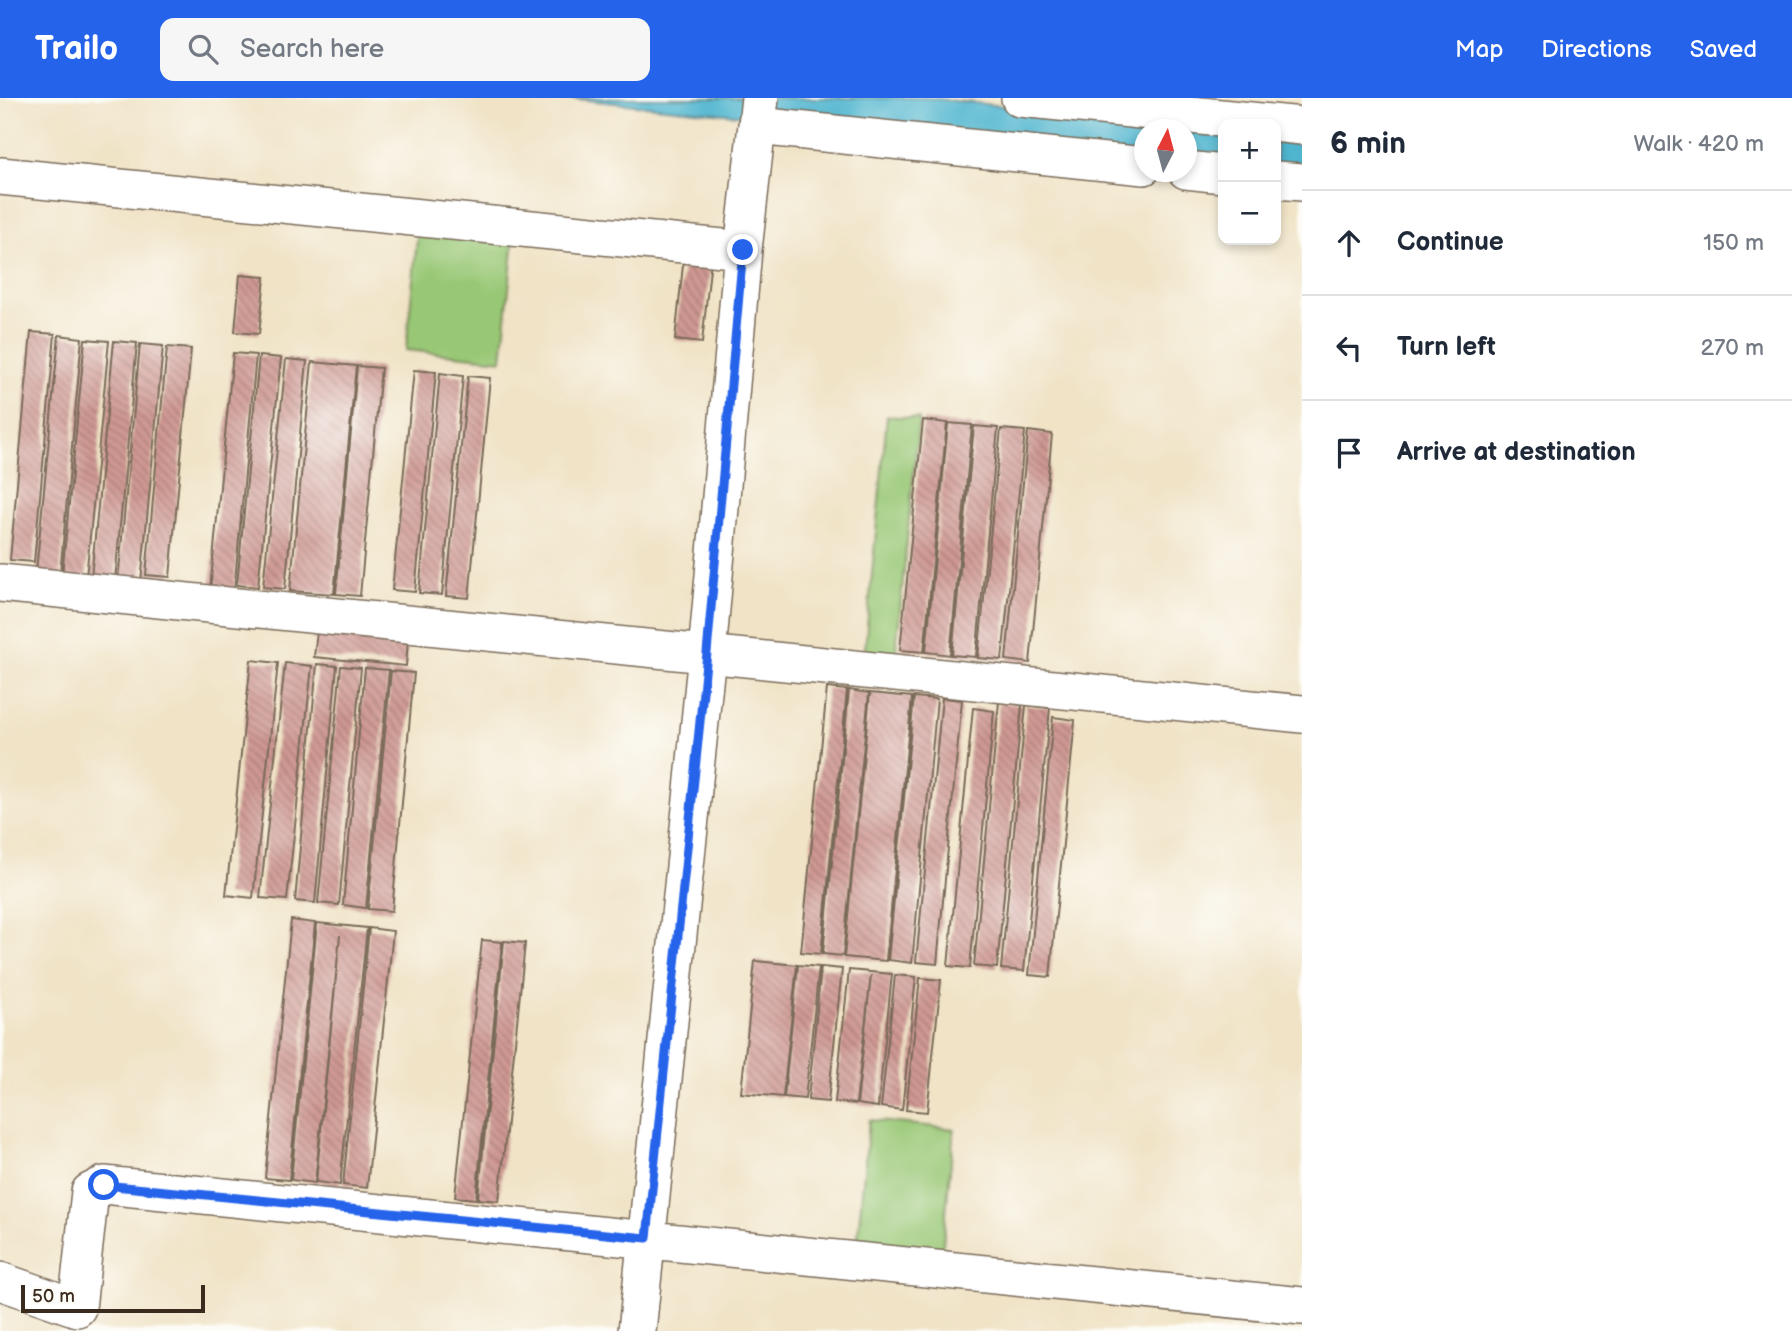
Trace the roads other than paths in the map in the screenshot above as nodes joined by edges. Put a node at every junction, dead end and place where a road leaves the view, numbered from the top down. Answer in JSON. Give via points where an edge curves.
{"nodes":[{"id":1,"x":1020,"y":98,"type":"edge"},
{"id":2,"x":758,"y":112,"type":"edge"},
{"id":3,"x":1302,"y":126,"type":"edge"},
{"id":4,"x":1134,"y":165,"type":"edge"},
{"id":5,"x":1197,"y":171,"type":"edge"},
{"id":6,"x":1218,"y":173,"type":"edge"},
{"id":7,"x":0,"y":176,"type":"edge"},
{"id":8,"x":1281,"y":180,"type":"edge"},
{"id":9,"x":1302,"y":182,"type":"edge"},
{"id":10,"x":743,"y":250,"type":"junction"},
{"id":11,"x":0,"y":583,"type":"edge"},
{"id":12,"x":707,"y":653,"type":"junction"},
{"id":13,"x":1302,"y":714,"type":"edge"},
{"id":14,"x":647,"y":1238,"type":"junction"},
{"id":15,"x":0,"y":1280,"type":"edge"},
{"id":16,"x":1302,"y":1306,"type":"edge"},
{"id":17,"x":638,"y":1331,"type":"edge"}],
"edges":[{"from":1,"to":3,"type":"street"},
{"from":2,"to":4,"type":"street"},
{"from":2,"to":10,"type":"street"},
{"from":5,"to":6,"type":"street"},
{"from":7,"to":10,"type":"street"},
{"from":8,"to":9,"type":"street"},
{"from":10,"to":12,"type":"street"},
{"from":11,"to":12,"type":"street"},
{"from":12,"to":13,"type":"street"},
{"from":12,"to":14,"type":"street"},
{"from":14,"to":15,"type":"street","via":[[104,1185],[90,1192],[77,1308]]},
{"from":14,"to":16,"type":"street"},
{"from":14,"to":17,"type":"street"}]}
